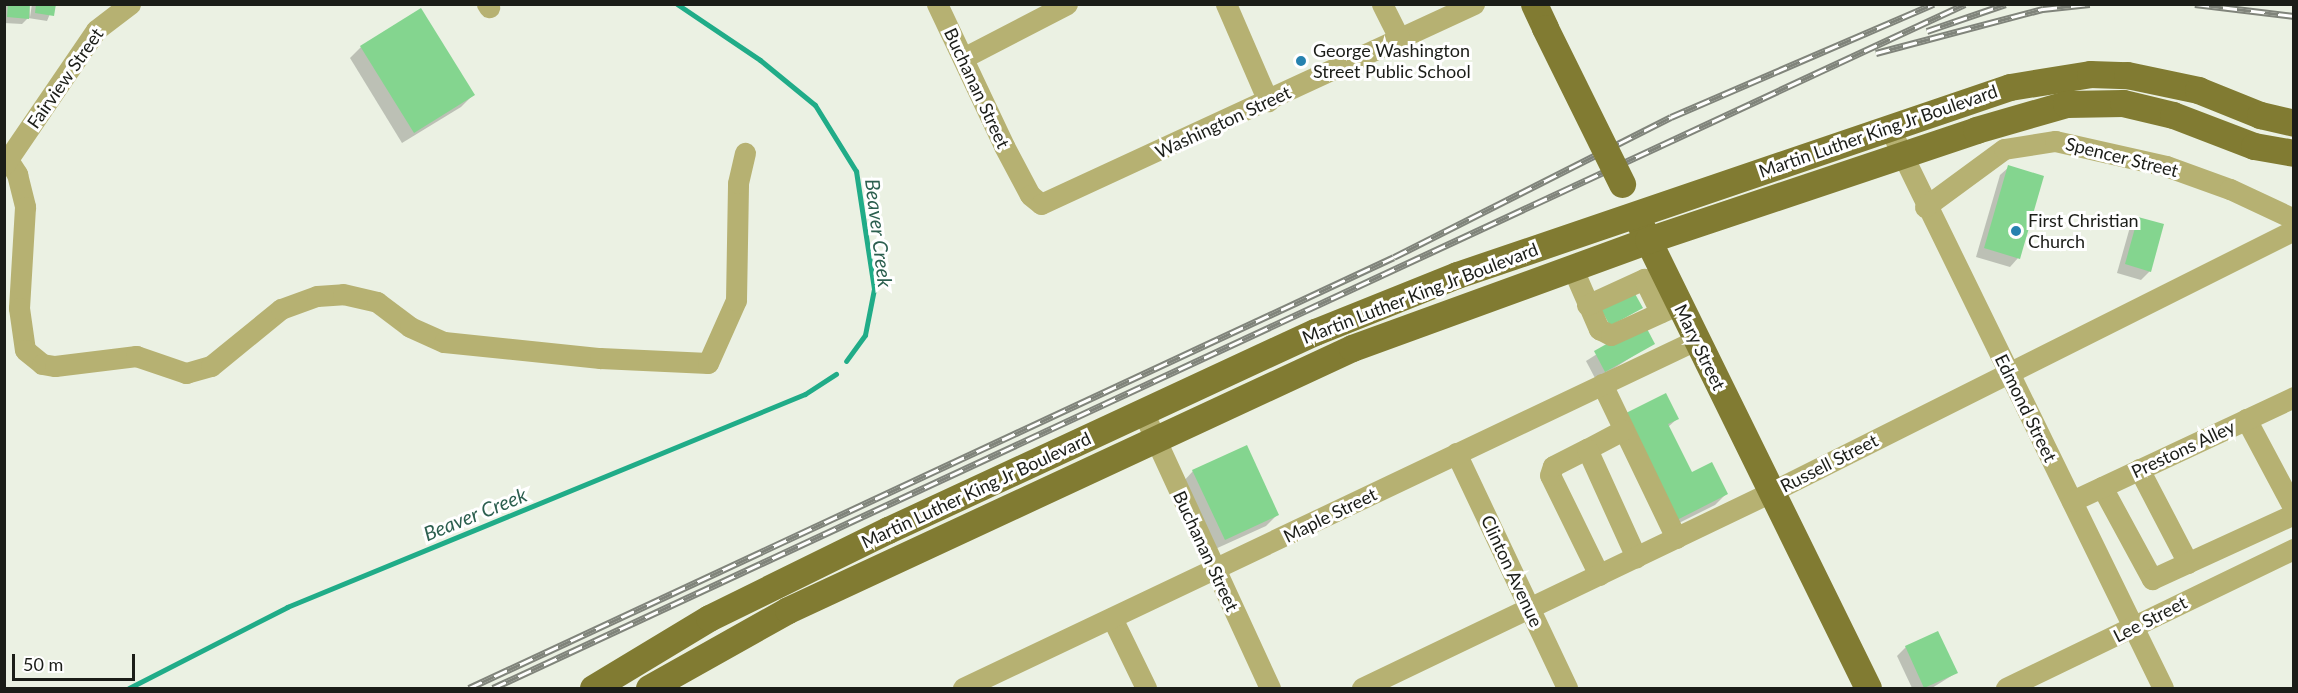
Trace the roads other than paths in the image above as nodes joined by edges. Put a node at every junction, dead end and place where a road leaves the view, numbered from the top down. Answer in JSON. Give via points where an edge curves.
{"nodes":[{"id":1,"x":130,"y":4,"type":"edge"},
{"id":2,"x":937,"y":4,"type":"edge"},
{"id":3,"x":1067,"y":4,"type":"edge"},
{"id":4,"x":1226,"y":4,"type":"edge"},
{"id":5,"x":1382,"y":4,"type":"edge"},
{"id":6,"x":1474,"y":4,"type":"edge"},
{"id":7,"x":1540,"y":16,"type":"edge"},
{"id":8,"x":1400,"y":40,"type":"junction"},
{"id":9,"x":963,"y":58,"type":"junction"},
{"id":10,"x":1268,"y":101,"type":"junction"},
{"id":11,"x":2294,"y":123,"type":"edge"},
{"id":12,"x":1888,"y":127,"type":"junction"},
{"id":13,"x":745,"y":153,"type":"dead end"},
{"id":14,"x":2294,"y":153,"type":"edge"},
{"id":15,"x":1901,"y":155,"type":"junction"},
{"id":16,"x":6,"y":163,"type":"edge"},
{"id":17,"x":1017,"y":171,"type":"joint"},
{"id":18,"x":1925,"y":207,"type":"junction"},
{"id":19,"x":1635,"y":213,"type":"junction"},
{"id":20,"x":2294,"y":219,"type":"edge"},
{"id":21,"x":2294,"y":230,"type":"edge"},
{"id":22,"x":1648,"y":240,"type":"junction"},
{"id":23,"x":1572,"y":267,"type":"junction"},
{"id":24,"x":1587,"y":305,"type":"junction"},
{"id":25,"x":1669,"y":308,"type":"junction"},
{"id":26,"x":1696,"y":340,"type":"junction"},
{"id":27,"x":2009,"y":373,"type":"junction"},
{"id":28,"x":1602,"y":384,"type":"junction"},
{"id":29,"x":2294,"y":397,"type":"edge"},
{"id":30,"x":1143,"y":412,"type":"junction"},
{"id":31,"x":2246,"y":419,"type":"junction"},
{"id":32,"x":1623,"y":429,"type":"junction"},
{"id":33,"x":1154,"y":440,"type":"junction"},
{"id":34,"x":1587,"y":449,"type":"junction"},
{"id":35,"x":1456,"y":453,"type":"junction"},
{"id":36,"x":2139,"y":469,"type":"junction"},
{"id":37,"x":1771,"y":492,"type":"junction"},
{"id":38,"x":2106,"y":495,"type":"junction"},
{"id":39,"x":2076,"y":509,"type":"junction"},
{"id":40,"x":2294,"y":509,"type":"edge"},
{"id":41,"x":2294,"y":514,"type":"edge"},
{"id":42,"x":2259,"y":530,"type":"junction"},
{"id":43,"x":1676,"y":538,"type":"junction"},
{"id":44,"x":2294,"y":549,"type":"edge"},
{"id":45,"x":1636,"y":557,"type":"junction"},
{"id":46,"x":2273,"y":558,"type":"junction"},
{"id":47,"x":2197,"y":559,"type":"junction"},
{"id":48,"x":1215,"y":570,"type":"junction"},
{"id":49,"x":1599,"y":575,"type":"junction"},
{"id":50,"x":2220,"y":584,"type":"junction"},
{"id":51,"x":1530,"y":608,"type":"junction"},
{"id":52,"x":1112,"y":618,"type":"junction"},
{"id":53,"x":2133,"y":627,"type":"junction"},
{"id":54,"x":593,"y":688,"type":"edge"},
{"id":55,"x":650,"y":688,"type":"edge"},
{"id":56,"x":963,"y":688,"type":"edge"},
{"id":57,"x":1146,"y":688,"type":"edge"},
{"id":58,"x":1270,"y":688,"type":"edge"},
{"id":59,"x":1362,"y":688,"type":"edge"},
{"id":60,"x":1568,"y":688,"type":"edge"},
{"id":61,"x":1868,"y":688,"type":"edge"},
{"id":62,"x":2006,"y":688,"type":"edge"},
{"id":63,"x":2163,"y":688,"type":"edge"}],
"edges":[{"from":1,"to":16,"type":"street","name":"Fairview Street","via":[[96,30]]},
{"from":2,"to":9,"type":"street","name":"Buchanan Street"},
{"from":3,"to":9,"type":"street"},
{"from":4,"to":10,"type":"street"},
{"from":5,"to":8,"type":"street"},
{"from":6,"to":8,"type":"street","name":"Washington Street"},
{"from":7,"to":19,"type":"main road","name":"Mary Street","bridge":true},
{"from":8,"to":10,"type":"street","name":"Washington Street"},
{"from":9,"to":17,"type":"street","name":"Buchanan Street"},
{"from":10,"to":17,"type":"street","name":"Washington Street","via":[[1041,204],[1030,195]]},
{"from":11,"to":12,"type":"main road","name":"Martin Luther King Jr Boulevard","via":[[2163,81],[2090,74],[2010,87]]},
{"from":12,"to":15,"type":"street","name":"Edmond Street"},
{"from":12,"to":19,"type":"main road","name":"Martin Luther King Jr Boulevard"},
{"from":13,"to":16,"type":"street","via":[[738,183],[736,300],[708,363],[600,358],[444,342],[410,327],[377,302],[344,294],[317,296],[281,309],[211,366],[186,373],[136,356],[42,364],[25,350],[19,309],[25,207],[17,174]]},
{"from":14,"to":15,"type":"main road","name":"Martin Luther King Jr Boulevard","via":[[2222,136],[2151,108],[2095,102],[2044,109]]},
{"from":15,"to":18,"type":"street","name":"Edmond Street"},
{"from":15,"to":22,"type":"main road","name":"Martin Luther King Jr Boulevard"},
{"from":18,"to":20,"type":"street","name":"Spencer Street","via":[[2004,149],[2055,141],[2166,166]]},
{"from":18,"to":27,"type":"street","name":"Edmond Street"},
{"from":19,"to":22,"type":"main road","name":"Mary Street"},
{"from":19,"to":30,"type":"main road","name":"Martin Luther King Jr Boulevard","via":[[1457,275],[1316,332]]},
{"from":21,"to":27,"type":"street","name":"Russell Street"},
{"from":22,"to":23,"type":"main road","name":"Martin Luther King Jr Boulevard"},
{"from":22,"to":25,"type":"main road","name":"Mary Street"},
{"from":23,"to":24,"type":"street"},
{"from":23,"to":33,"type":"main road","name":"Martin Luther King Jr Boulevard","via":[[1352,348]]},
{"from":24,"to":25,"type":"street","via":[[1644,279]]},
{"from":24,"to":25,"type":"street","via":[[1599,329],[1611,335]]},
{"from":25,"to":26,"type":"main road","name":"Mary Street"},
{"from":26,"to":28,"type":"street","name":"Maple Street"},
{"from":26,"to":37,"type":"main road","name":"Mary Street"},
{"from":27,"to":37,"type":"street","name":"Russell Street"},
{"from":27,"to":39,"type":"street","name":"Edmond Street"},
{"from":28,"to":32,"type":"street"},
{"from":28,"to":35,"type":"street","name":"Maple Street"},
{"from":29,"to":31,"type":"street","name":"Prestons Alley"},
{"from":30,"to":33,"type":"street","name":"Buchanan Street"},
{"from":30,"to":54,"type":"main road","name":"Martin Luther King Jr Boulevard","via":[[710,618]]},
{"from":31,"to":36,"type":"street","name":"Prestons Alley"},
{"from":31,"to":40,"type":"street"},
{"from":32,"to":34,"type":"street"},
{"from":32,"to":43,"type":"street"},
{"from":33,"to":48,"type":"street","name":"Buchanan Street"},
{"from":33,"to":55,"type":"main road","name":"Martin Luther King Jr Boulevard","via":[[788,610]]},
{"from":34,"to":45,"type":"street"},
{"from":34,"to":49,"type":"street","via":[[1553,466],[1550,476]]},
{"from":35,"to":48,"type":"street","name":"Maple Street"},
{"from":35,"to":51,"type":"street","name":"Clinton Avenue"},
{"from":36,"to":38,"type":"street","name":"Prestons Alley"},
{"from":36,"to":47,"type":"street"},
{"from":37,"to":43,"type":"street","name":"Russell Street"},
{"from":37,"to":61,"type":"main road","name":"Mary Street"},
{"from":38,"to":39,"type":"street","name":"Prestons Alley"},
{"from":38,"to":47,"type":"street","via":[[2152,579]]},
{"from":39,"to":53,"type":"street","name":"Edmond Street"},
{"from":41,"to":42,"type":"street"},
{"from":42,"to":46,"type":"street"},
{"from":42,"to":47,"type":"street"},
{"from":43,"to":45,"type":"street","name":"Russell Street"},
{"from":44,"to":46,"type":"street","name":"Lee Street"},
{"from":45,"to":49,"type":"street","name":"Russell Street"},
{"from":46,"to":50,"type":"street","name":"Lee Street"},
{"from":47,"to":50,"type":"street"},
{"from":48,"to":52,"type":"street","name":"Maple Street"},
{"from":48,"to":58,"type":"street","name":"Buchanan Street"},
{"from":49,"to":51,"type":"street","name":"Russell Street"},
{"from":50,"to":53,"type":"street","name":"Lee Street"},
{"from":51,"to":59,"type":"street","name":"Russell Street"},
{"from":51,"to":60,"type":"street","name":"Clinton Avenue"},
{"from":52,"to":56,"type":"street","name":"Maple Street"},
{"from":52,"to":57,"type":"street"},
{"from":53,"to":62,"type":"street","name":"Lee Street"},
{"from":53,"to":63,"type":"street","name":"Edmond Street"}]}
